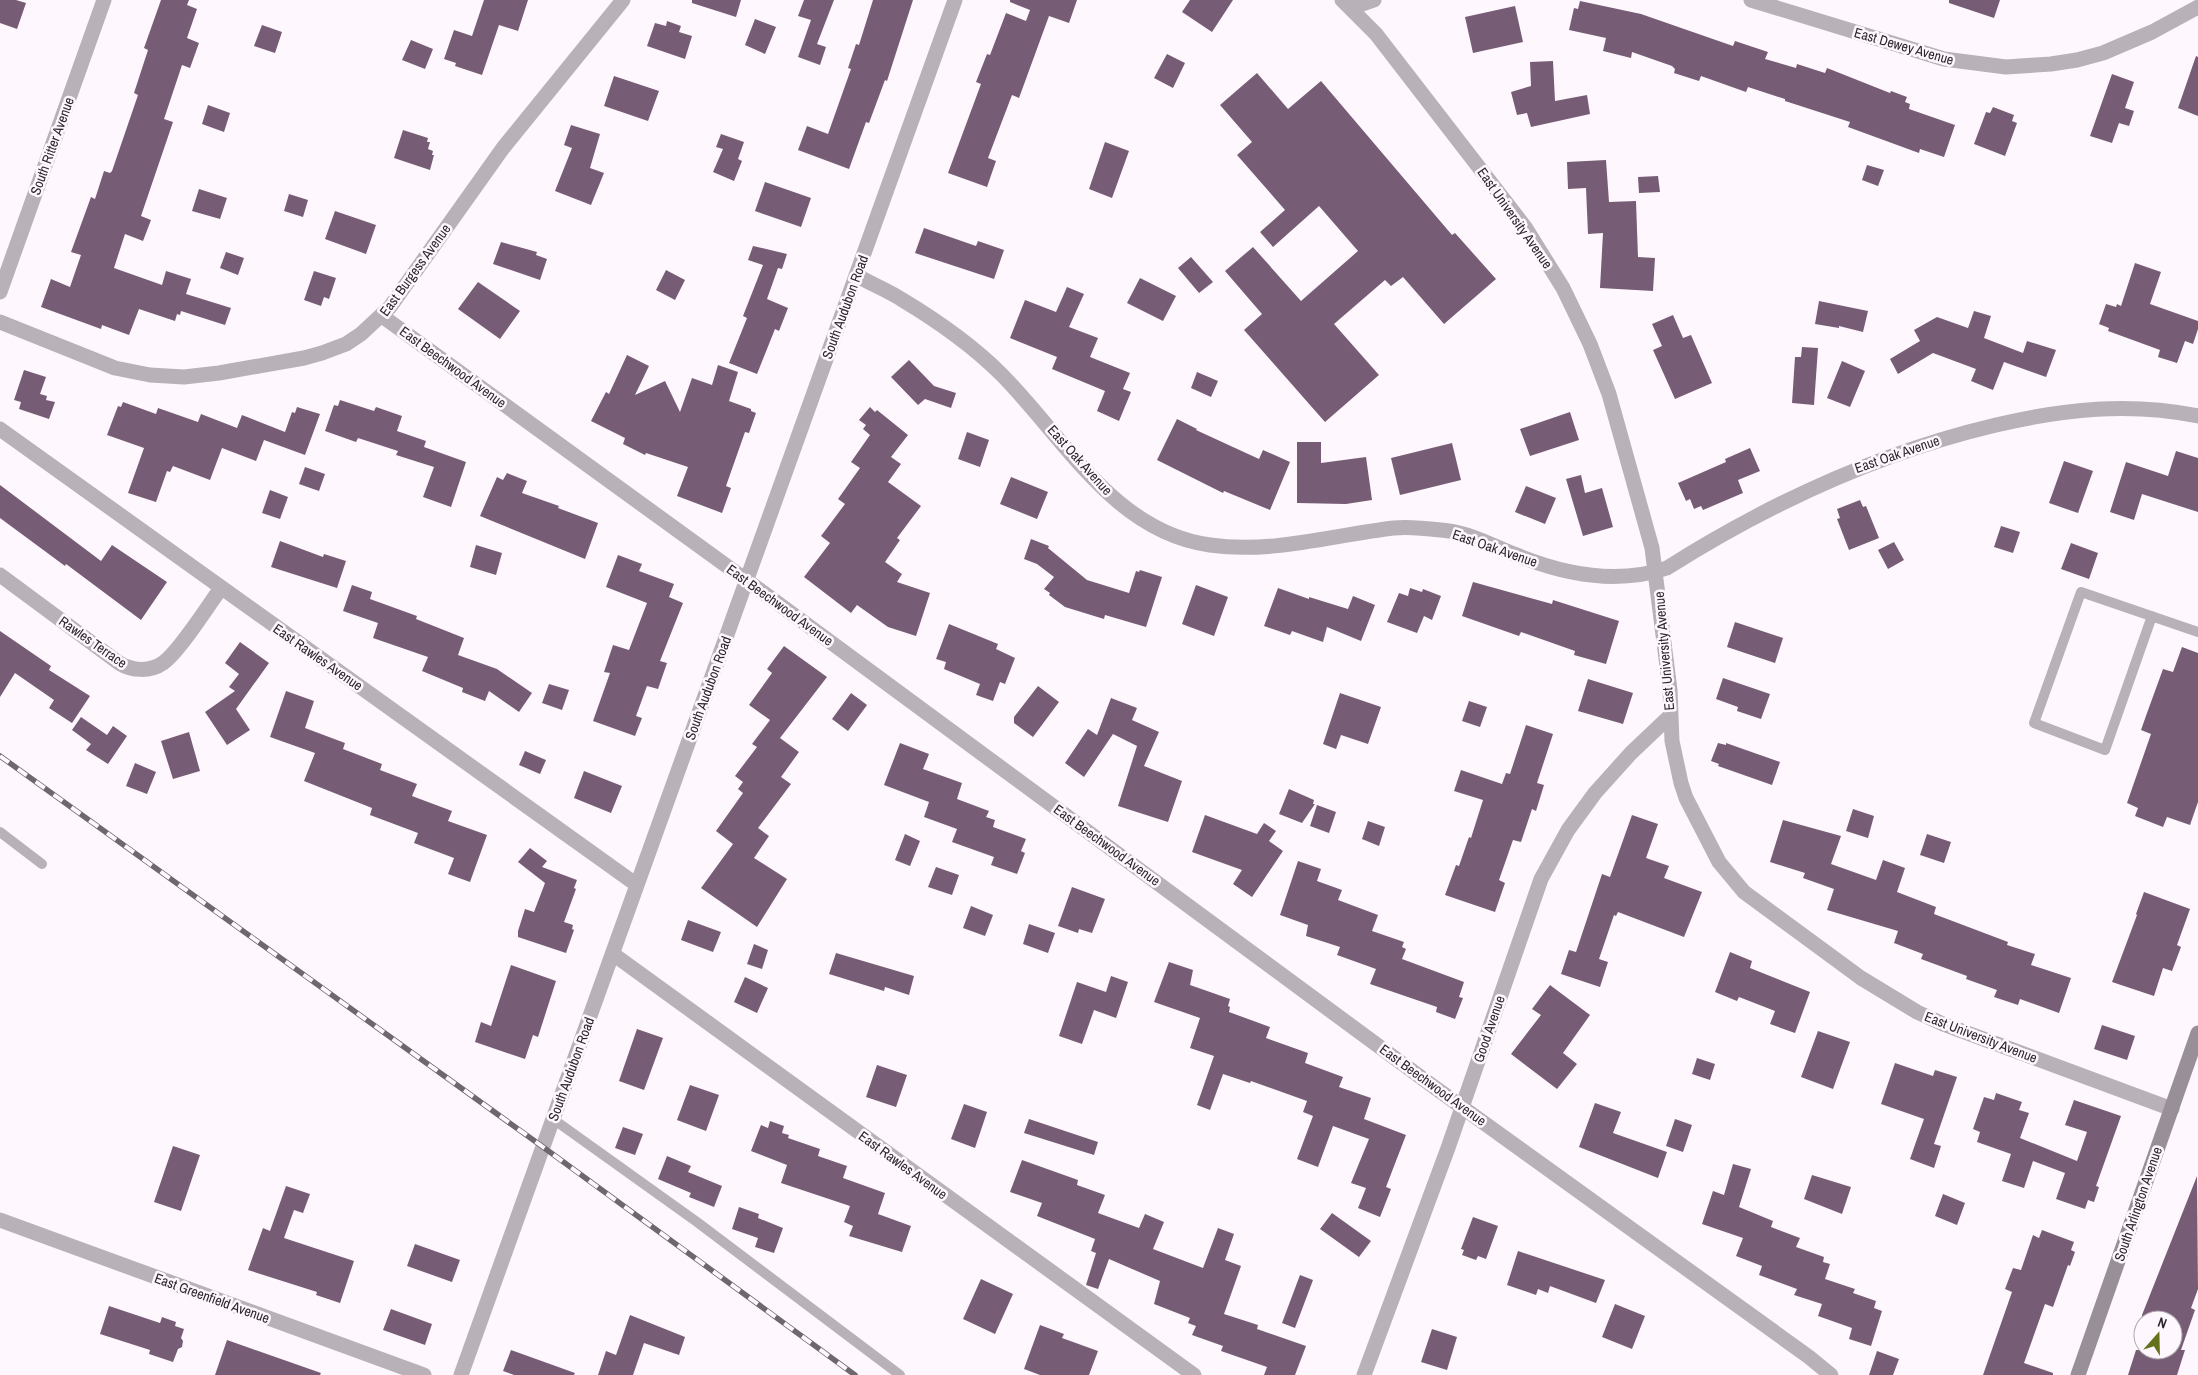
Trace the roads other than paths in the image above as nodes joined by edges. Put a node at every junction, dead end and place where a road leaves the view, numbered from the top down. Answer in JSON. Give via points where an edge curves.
{"nodes":[{"id":1,"x":104,"y":0,"type":"edge"},
{"id":2,"x":623,"y":0,"type":"edge"},
{"id":3,"x":955,"y":0,"type":"edge"},
{"id":4,"x":1374,"y":0,"type":"edge"},
{"id":5,"x":1751,"y":0,"type":"edge"},
{"id":6,"x":1347,"y":4,"type":"edge"},
{"id":7,"x":2198,"y":7,"type":"edge"},
{"id":8,"x":856,"y":275,"type":"junction"},
{"id":9,"x":0,"y":292,"type":"edge"},
{"id":10,"x":382,"y":316,"type":"junction"},
{"id":11,"x":0,"y":322,"type":"edge"},
{"id":12,"x":2198,"y":416,"type":"edge"},
{"id":13,"x":0,"y":429,"type":"edge"},
{"id":14,"x":1657,"y":572,"type":"junction"},
{"id":15,"x":0,"y":575,"type":"edge"},
{"id":16,"x":747,"y":580,"type":"junction"},
{"id":17,"x":221,"y":588,"type":"junction"},
{"id":18,"x":2152,"y":616,"type":"junction"},
{"id":19,"x":2198,"y":632,"type":"edge"},
{"id":20,"x":1670,"y":716,"type":"junction"},
{"id":21,"x":0,"y":832,"type":"edge"},
{"id":22,"x":42,"y":864,"type":"dead end"},
{"id":23,"x":637,"y":885,"type":"junction"},
{"id":24,"x":613,"y":954,"type":"junction"},
{"id":25,"x":2198,"y":1033,"type":"edge"},
{"id":26,"x":1462,"y":1106,"type":"junction"},
{"id":27,"x":2172,"y":1108,"type":"junction"},
{"id":28,"x":553,"y":1119,"type":"junction"},
{"id":29,"x":0,"y":1220,"type":"edge"},
{"id":30,"x":424,"y":1375,"type":"edge"},
{"id":31,"x":460,"y":1375,"type":"edge"},
{"id":32,"x":900,"y":1375,"type":"edge"},
{"id":33,"x":1194,"y":1375,"type":"edge"},
{"id":34,"x":1364,"y":1375,"type":"edge"},
{"id":35,"x":1831,"y":1375,"type":"edge"},
{"id":36,"x":2078,"y":1375,"type":"edge"}],
"edges":[{"from":1,"to":9,"type":"street","name":"South Ritter Avenue"},
{"from":2,"to":10,"type":"street","name":"East Burgess Avenue","via":[[502,148]]},
{"from":3,"to":8,"type":"street","name":"South Audubon Road"},
{"from":4,"to":6,"type":"street"},
{"from":5,"to":7,"type":"street","name":"East Dewey Avenue","via":[[1944,59],[2006,67],[2051,64],[2103,53]]},
{"from":6,"to":14,"type":"street","name":"East University Avenue","via":[[1376,34],[1515,212],[1576,311],[1609,394]]},
{"from":8,"to":14,"type":"street","name":"East Oak Avenue","via":[[947,329],[1000,373],[1092,478],[1116,500],[1144,522],[1177,536],[1211,546],[1247,548],[1396,528],[1430,529],[1473,537],[1546,566],[1581,574],[1626,576]]},
{"from":8,"to":16,"type":"street","name":"South Audubon Road"},
{"from":10,"to":11,"type":"street","name":"East Burgess Avenue","via":[[346,344],[304,358],[184,377],[115,368]]},
{"from":10,"to":16,"type":"street","name":"East Beechwood Avenue"},
{"from":12,"to":14,"type":"street","name":"East Oak Avenue","via":[[2154,408],[2091,408],[2029,417],[1953,435],[1862,466],[1806,490]]},
{"from":13,"to":17,"type":"street","name":"East Rawles Avenue"},
{"from":14,"to":20,"type":"street","name":"East University Avenue"},
{"from":15,"to":17,"type":"street","name":"Rawles Terrace","via":[[119,662],[141,670],[153,668],[169,658]]},
{"from":16,"to":23,"type":"street","name":"South Audubon Road"},
{"from":16,"to":26,"type":"street","name":"East Beechwood Avenue"},
{"from":17,"to":23,"type":"street","name":"East Rawles Avenue"},
{"from":18,"to":18,"type":"lane","via":[[2082,592],[2034,723],[2105,750]]},
{"from":18,"to":19,"type":"lane"},
{"from":20,"to":26,"type":"street","name":"Good Avenue","via":[[1595,793],[1549,862]]},
{"from":20,"to":27,"type":"street","name":"East University Avenue","via":[[1683,791],[1718,862],[1744,892],[1861,978],[1926,1016]]},
{"from":21,"to":22,"type":"lane"},
{"from":23,"to":24,"type":"street","name":"South Audubon Road"},
{"from":24,"to":28,"type":"street","name":"South Audubon Road"},
{"from":24,"to":33,"type":"street","name":"East Rawles Avenue"},
{"from":25,"to":27,"type":"main road","name":"South Arlington Avenue"},
{"from":26,"to":34,"type":"street","name":"Good Avenue"},
{"from":26,"to":35,"type":"street","name":"East Beechwood Avenue"},
{"from":27,"to":36,"type":"main road","name":"South Arlington Avenue"},
{"from":28,"to":31,"type":"street","name":"South Audubon Road"},
{"from":28,"to":32,"type":"lane","via":[[697,1222]]},
{"from":29,"to":30,"type":"street","name":"East Greenfield Avenue"}]}
